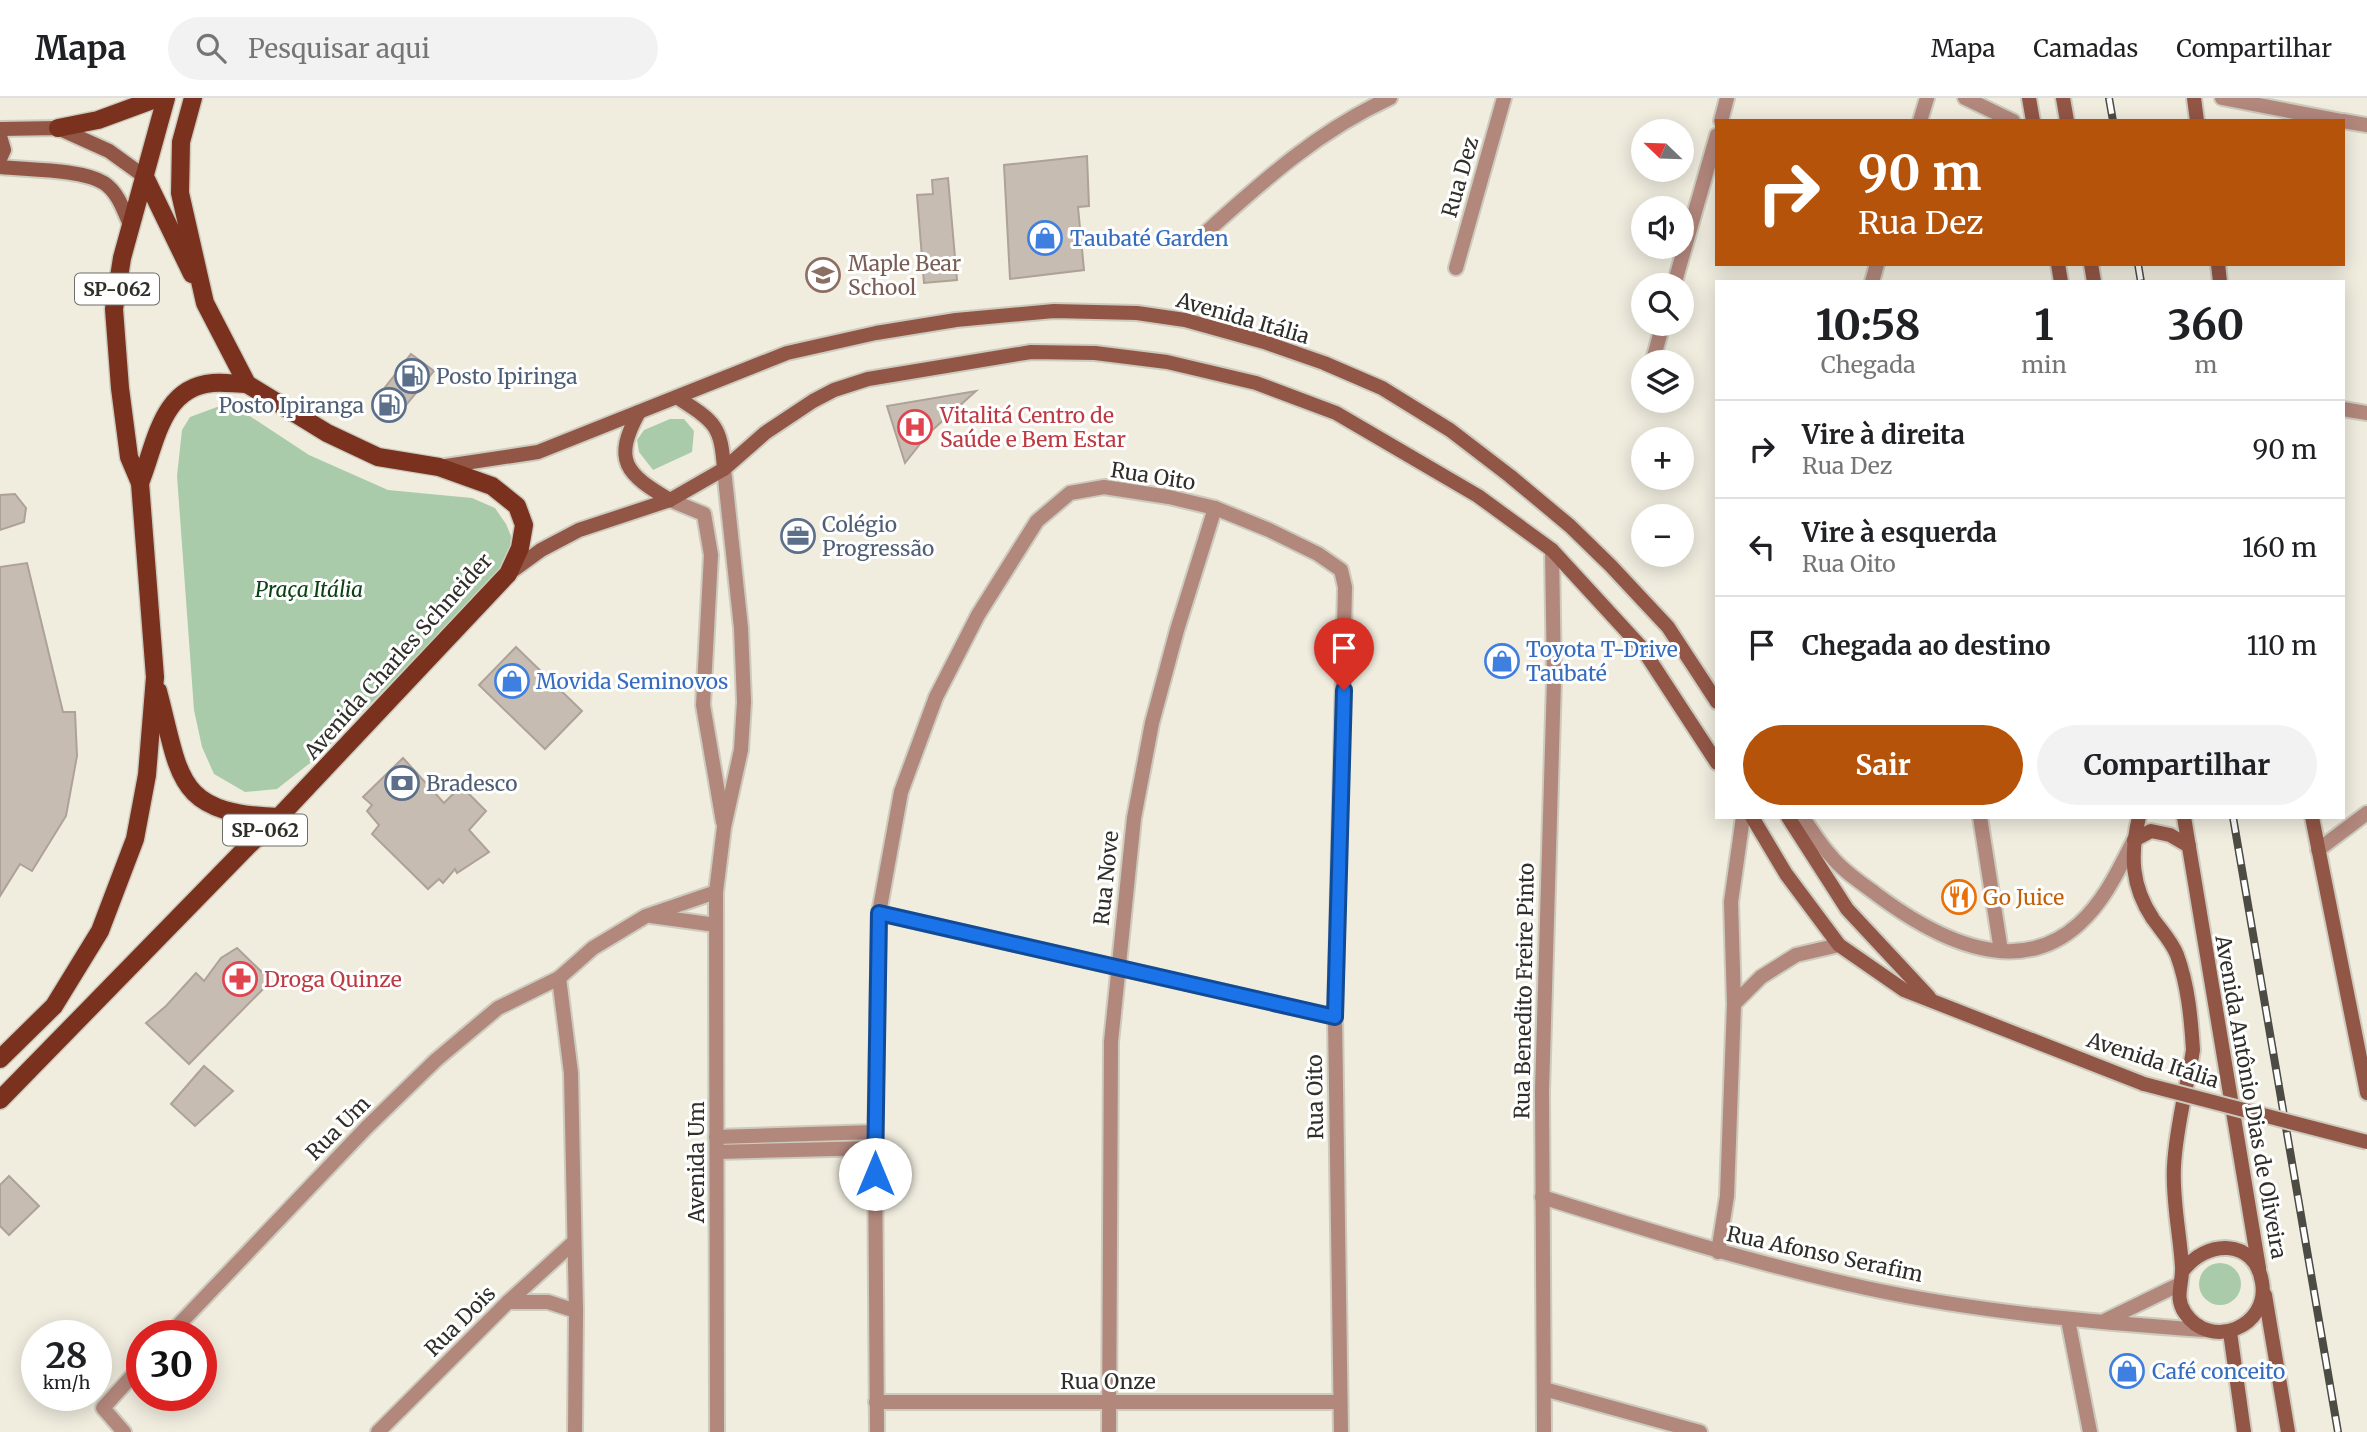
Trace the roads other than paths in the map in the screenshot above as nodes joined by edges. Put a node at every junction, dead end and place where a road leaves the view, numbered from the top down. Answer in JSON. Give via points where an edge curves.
{"nodes":[{"id":1,"x":158,"y":98,"type":"edge"},
{"id":2,"x":166,"y":98,"type":"edge"},
{"id":3,"x":193,"y":98,"type":"edge"},
{"id":4,"x":1391,"y":98,"type":"edge"},
{"id":5,"x":1504,"y":98,"type":"edge"},
{"id":6,"x":1727,"y":98,"type":"edge"},
{"id":7,"x":1927,"y":98,"type":"edge"},
{"id":8,"x":1965,"y":98,"type":"edge"},
{"id":9,"x":2029,"y":98,"type":"edge"},
{"id":10,"x":2063,"y":98,"type":"edge"},
{"id":11,"x":2194,"y":98,"type":"edge"},
{"id":12,"x":2222,"y":98,"type":"edge"},
{"id":13,"x":1722,"y":119,"type":"edge"},
{"id":14,"x":1921,"y":119,"type":"edge"},
{"id":15,"x":2009,"y":119,"type":"edge"},
{"id":16,"x":2033,"y":119,"type":"edge"},
{"id":17,"x":2067,"y":119,"type":"edge"},
{"id":18,"x":2197,"y":119,"type":"edge"},
{"id":19,"x":2332,"y":119,"type":"edge"},
{"id":20,"x":2345,"y":121,"type":"edge"},
{"id":21,"x":2367,"y":125,"type":"edge"},
{"id":22,"x":58,"y":128,"type":"junction"},
{"id":23,"x":0,"y":129,"type":"edge"},
{"id":24,"x":0,"y":136,"type":"edge"},
{"id":25,"x":1715,"y":142,"type":"edge"},
{"id":26,"x":0,"y":159,"type":"edge"},
{"id":27,"x":0,"y":167,"type":"edge"},
{"id":28,"x":145,"y":177,"type":"junction"},
{"id":29,"x":130,"y":225,"type":"junction"},
{"id":30,"x":1202,"y":236,"type":"dead end"},
{"id":31,"x":1456,"y":268,"type":"dead end"},
{"id":32,"x":1677,"y":273,"type":"edge"},
{"id":33,"x":205,"y":303,"type":"junction"},
{"id":34,"x":247,"y":384,"type":"junction"},
{"id":35,"x":678,"y":398,"type":"junction"},
{"id":36,"x":2345,"y":409,"type":"edge"},
{"id":37,"x":639,"y":412,"type":"junction"},
{"id":38,"x":2367,"y":413,"type":"edge"},
{"id":39,"x":439,"y":467,"type":"junction"},
{"id":40,"x":724,"y":469,"type":"junction"},
{"id":41,"x":140,"y":483,"type":"junction"},
{"id":42,"x":670,"y":500,"type":"junction"},
{"id":43,"x":1215,"y":508,"type":"junction"},
{"id":44,"x":1552,"y":550,"type":"junction"},
{"id":45,"x":508,"y":575,"type":"junction"},
{"id":46,"x":155,"y":677,"type":"junction"},
{"id":47,"x":1715,"y":699,"type":"edge"},
{"id":48,"x":1715,"y":760,"type":"edge"},
{"id":49,"x":2367,"y":813,"type":"edge"},
{"id":50,"x":279,"y":817,"type":"junction"},
{"id":51,"x":1743,"y":819,"type":"edge"},
{"id":52,"x":1753,"y":819,"type":"edge"},
{"id":53,"x":1789,"y":819,"type":"edge"},
{"id":54,"x":1804,"y":819,"type":"edge"},
{"id":55,"x":1980,"y":819,"type":"edge"},
{"id":56,"x":2139,"y":819,"type":"edge"},
{"id":57,"x":2184,"y":819,"type":"edge"},
{"id":58,"x":2312,"y":819,"type":"edge"},
{"id":59,"x":724,"y":827,"type":"junction"},
{"id":60,"x":2134,"y":840,"type":"junction"},
{"id":61,"x":2189,"y":846,"type":"junction"},
{"id":62,"x":2318,"y":850,"type":"junction"},
{"id":63,"x":716,"y":892,"type":"junction"},
{"id":64,"x":879,"y":913,"type":"junction"},
{"id":65,"x":646,"y":916,"type":"junction"},
{"id":66,"x":716,"y":925,"type":"junction"},
{"id":67,"x":1839,"y":945,"type":"junction"},
{"id":68,"x":2001,"y":950,"type":"junction"},
{"id":69,"x":1117,"y":968,"type":"junction"},
{"id":70,"x":559,"y":978,"type":"junction"},
{"id":71,"x":1932,"y":1001,"type":"junction"},
{"id":72,"x":1734,"y":1004,"type":"junction"},
{"id":73,"x":1335,"y":1017,"type":"junction"},
{"id":74,"x":0,"y":1059,"type":"edge"},
{"id":75,"x":2367,"y":1089,"type":"edge"},
{"id":76,"x":0,"y":1100,"type":"edge"},
{"id":77,"x":875,"y":1132,"type":"junction"},
{"id":78,"x":2367,"y":1142,"type":"edge"},
{"id":79,"x":716,"y":1144,"type":"junction"},
{"id":80,"x":875,"y":1148,"type":"junction"},
{"id":81,"x":1542,"y":1197,"type":"junction"},
{"id":82,"x":573,"y":1242,"type":"junction"},
{"id":83,"x":1718,"y":1252,"type":"junction"},
{"id":84,"x":2180,"y":1278,"type":"junction"},
{"id":85,"x":2262,"y":1280,"type":"junction"},
{"id":86,"x":508,"y":1302,"type":"junction"},
{"id":87,"x":576,"y":1311,"type":"junction"},
{"id":88,"x":183,"y":1320,"type":"edge"},
{"id":89,"x":2068,"y":1320,"type":"junction"},
{"id":90,"x":2106,"y":1320,"type":"junction"},
{"id":91,"x":2204,"y":1330,"type":"junction"},
{"id":92,"x":2230,"y":1332,"type":"junction"},
{"id":93,"x":126,"y":1383,"type":"edge"},
{"id":94,"x":1544,"y":1389,"type":"junction"},
{"id":95,"x":876,"y":1402,"type":"junction"},
{"id":96,"x":1108,"y":1402,"type":"junction"},
{"id":97,"x":1340,"y":1402,"type":"junction"},
{"id":98,"x":124,"y":1432,"type":"edge"},
{"id":99,"x":378,"y":1432,"type":"edge"},
{"id":100,"x":575,"y":1432,"type":"edge"},
{"id":101,"x":717,"y":1432,"type":"edge"},
{"id":102,"x":877,"y":1432,"type":"edge"},
{"id":103,"x":1109,"y":1432,"type":"edge"},
{"id":104,"x":1341,"y":1432,"type":"edge"},
{"id":105,"x":1544,"y":1432,"type":"edge"},
{"id":106,"x":1700,"y":1432,"type":"edge"},
{"id":107,"x":2090,"y":1432,"type":"edge"},
{"id":108,"x":2244,"y":1432,"type":"edge"},
{"id":109,"x":2288,"y":1432,"type":"edge"}],
"edges":[{"from":1,"to":22,"type":"main road","via":[[98,120]]},
{"from":2,"to":28,"type":"main road","number":"SP-062"},
{"from":3,"to":33,"type":"main road","via":[[181,142],[180,193]]},
{"from":4,"to":30,"type":"street","via":[[1285,161]]},
{"from":5,"to":31,"type":"street","name":"Rua Dez"},
{"from":6,"to":13,"type":"street"},
{"from":7,"to":14,"type":"street"},
{"from":8,"to":15,"type":"street"},
{"from":9,"to":16,"type":"main road"},
{"from":10,"to":17,"type":"main road"},
{"from":11,"to":18,"type":"main road"},
{"from":12,"to":19,"type":"street"},
{"from":20,"to":21,"type":"street"},
{"from":22,"to":23,"type":"main road"},
{"from":22,"to":28,"type":"main road","via":[[109,151]]},
{"from":24,"to":26,"type":"main road","via":[[4,149]]},
{"from":25,"to":32,"type":"street"},
{"from":27,"to":29,"type":"main road","via":[[89,177],[106,184]]},
{"from":28,"to":29,"type":"main road","number":"SP-062"},
{"from":28,"to":33,"type":"main road"},
{"from":29,"to":41,"type":"main road","number":"SP-062","via":[[114,309],[129,457]]},
{"from":33,"to":34,"type":"main road"},
{"from":34,"to":39,"type":"main road","name":"Avenida Charles Schneider","number":"SP-062","via":[[327,433],[379,457]]},
{"from":34,"to":41,"type":"main road","number":"SP-062","via":[[212,383],[190,388],[180,396],[164,414]]},
{"from":35,"to":37,"type":"main road","name":"Avenida Itália"},
{"from":35,"to":40,"type":"main road","via":[[704,415],[722,437]]},
{"from":35,"to":47,"type":"main road","name":"Avenida Itália","via":[[787,353],[956,320],[1054,311],[1138,313],[1185,320],[1264,342],[1382,388],[1510,475],[1570,526],[1668,627]]},
{"from":36,"to":38,"type":"street"},
{"from":37,"to":39,"type":"main road","name":"Avenida Itália","via":[[538,452]]},
{"from":37,"to":42,"type":"main road","via":[[626,435],[624,461],[640,482]]},
{"from":39,"to":45,"type":"main road","name":"Avenida Charles Schneider","number":"SP-062","via":[[492,486],[517,506],[524,525]]},
{"from":40,"to":42,"type":"main road"},
{"from":40,"to":44,"type":"main road","via":[[765,433],[813,401],[867,379],[1031,352],[1095,353],[1167,362],[1256,383],[1336,413],[1478,496]]},
{"from":40,"to":59,"type":"street","via":[[744,702],[741,750]]},
{"from":41,"to":46,"type":"main road","number":"SP-062"},
{"from":42,"to":45,"type":"main road","via":[[579,530]]},
{"from":42,"to":59,"type":"street","via":[[704,514],[709,534],[703,705]]},
{"from":43,"to":64,"type":"street","name":"Rua Oito","via":[[1104,487],[1070,493],[1037,521],[978,615],[936,698],[901,792]]},
{"from":43,"to":69,"type":"street","name":"Rua Nove","via":[[1152,723],[1134,818]]},
{"from":43,"to":73,"type":"street","name":"Rua Oito","via":[[1318,554],[1340,570],[1345,587]]},
{"from":44,"to":48,"type":"main road","via":[[1642,648]]},
{"from":44,"to":81,"type":"street","name":"Rua Benedito Freire Pinto"},
{"from":45,"to":50,"type":"main road","name":"Avenida Charles Schneider","number":"SP-062"},
{"from":46,"to":50,"type":"main road","number":"SP-062","via":[[179,771],[190,792],[212,807],[246,816]]},
{"from":46,"to":74,"type":"main road","number":"SP-062","via":[[147,775],[135,839],[100,932],[54,1006]]},
{"from":49,"to":62,"type":"street"},
{"from":50,"to":76,"type":"main road","name":"Avenida Charles Schneider","number":"SP-062"},
{"from":51,"to":72,"type":"street","via":[[1731,902]]},
{"from":52,"to":67,"type":"main road","name":"Avenida Itália","via":[[1786,874]]},
{"from":53,"to":71,"type":"main road","name":"Avenida Itália","via":[[1847,909]]},
{"from":54,"to":68,"type":"street","via":[[1832,857],[1901,913],[1967,946]]},
{"from":55,"to":68,"type":"street"},
{"from":56,"to":60,"type":"main road"},
{"from":57,"to":61,"type":"main road","name":"Avenida Antônio Dias de Oliveira"},
{"from":58,"to":62,"type":"main road"},
{"from":59,"to":63,"type":"street","name":"Avenida Um"},
{"from":60,"to":61,"type":"main road","via":[[2151,831]]},
{"from":60,"to":68,"type":"street","via":[[2106,895],[2077,926],[2051,943]]},
{"from":60,"to":84,"type":"main road","via":[[2133,874],[2142,902],[2176,953],[2190,1006],[2193,1050],[2174,1167]]},
{"from":61,"to":85,"type":"main road","name":"Avenida Antônio Dias de Oliveira"},
{"from":62,"to":75,"type":"main road"},
{"from":63,"to":65,"type":"street","name":"Rua Um"},
{"from":63,"to":66,"type":"street","name":"Avenida Um"},
{"from":64,"to":69,"type":"street"},
{"from":64,"to":77,"type":"street","name":"Rua Oito"},
{"from":65,"to":66,"type":"street"},
{"from":65,"to":70,"type":"street","name":"Rua Um","via":[[593,948]]},
{"from":66,"to":79,"type":"street","name":"Avenida Um"},
{"from":67,"to":71,"type":"main road","name":"Avenida Itália","via":[[1904,990]]},
{"from":67,"to":72,"type":"street","via":[[1796,955],[1761,977]]},
{"from":69,"to":73,"type":"street"},
{"from":69,"to":96,"type":"street","name":"Rua Nove","via":[[1111,1042]]},
{"from":70,"to":82,"type":"street","via":[[571,1073]]},
{"from":70,"to":88,"type":"street","name":"Rua Um","via":[[498,1008],[436,1060]]},
{"from":71,"to":78,"type":"main road","name":"Avenida Itália","bridge":true,"via":[[2144,1084]]},
{"from":72,"to":83,"type":"street","via":[[1727,1196]]},
{"from":73,"to":97,"type":"street","name":"Rua Oito"},
{"from":77,"to":79,"type":"street"},
{"from":77,"to":80,"type":"street","name":"Rua Oito"},
{"from":79,"to":80,"type":"street"},
{"from":79,"to":101,"type":"street","name":"Avenida Um"},
{"from":80,"to":95,"type":"street","name":"Rua Oito"},
{"from":81,"to":83,"type":"street","name":"Rua Afonso Serafim"},
{"from":81,"to":94,"type":"street","name":"Rua Benedito Freire Pinto"},
{"from":82,"to":86,"type":"street","name":"Rua Dois"},
{"from":82,"to":87,"type":"street"},
{"from":83,"to":89,"type":"street","name":"Rua Afonso Serafim","via":[[1868,1288]]},
{"from":84,"to":85,"type":"main road","name":"Avenida Antônio Dias de Oliveira","via":[[2190,1260],[2201,1252],[2225,1248],[2247,1256]]},
{"from":84,"to":90,"type":"street"},
{"from":84,"to":91,"type":"main road","via":[[2184,1312]]},
{"from":85,"to":92,"type":"main road","name":"Avenida Antônio Dias de Oliveira","via":[[2259,1309],[2242,1327]]},
{"from":85,"to":109,"type":"main road"},
{"from":86,"to":87,"type":"street","via":[[548,1303]]},
{"from":86,"to":99,"type":"street","name":"Rua Dois"},
{"from":87,"to":100,"type":"street"},
{"from":89,"to":90,"type":"street","name":"Rua Afonso Serafim"},
{"from":89,"to":107,"type":"street"},
{"from":90,"to":91,"type":"street","name":"Rua Afonso Serafim"},
{"from":91,"to":92,"type":"main road"},
{"from":92,"to":108,"type":"main road"},
{"from":93,"to":98,"type":"street","via":[[103,1408]]},
{"from":94,"to":105,"type":"street","name":"Rua Benedito Freire Pinto"},
{"from":94,"to":106,"type":"street"},
{"from":95,"to":96,"type":"street","name":"Rua Onze"},
{"from":95,"to":102,"type":"street","name":"Rua Oito"},
{"from":96,"to":97,"type":"street","name":"Rua Onze"},
{"from":96,"to":103,"type":"street","name":"Rua Nove"},
{"from":97,"to":104,"type":"street","name":"Rua Oito"}]}
